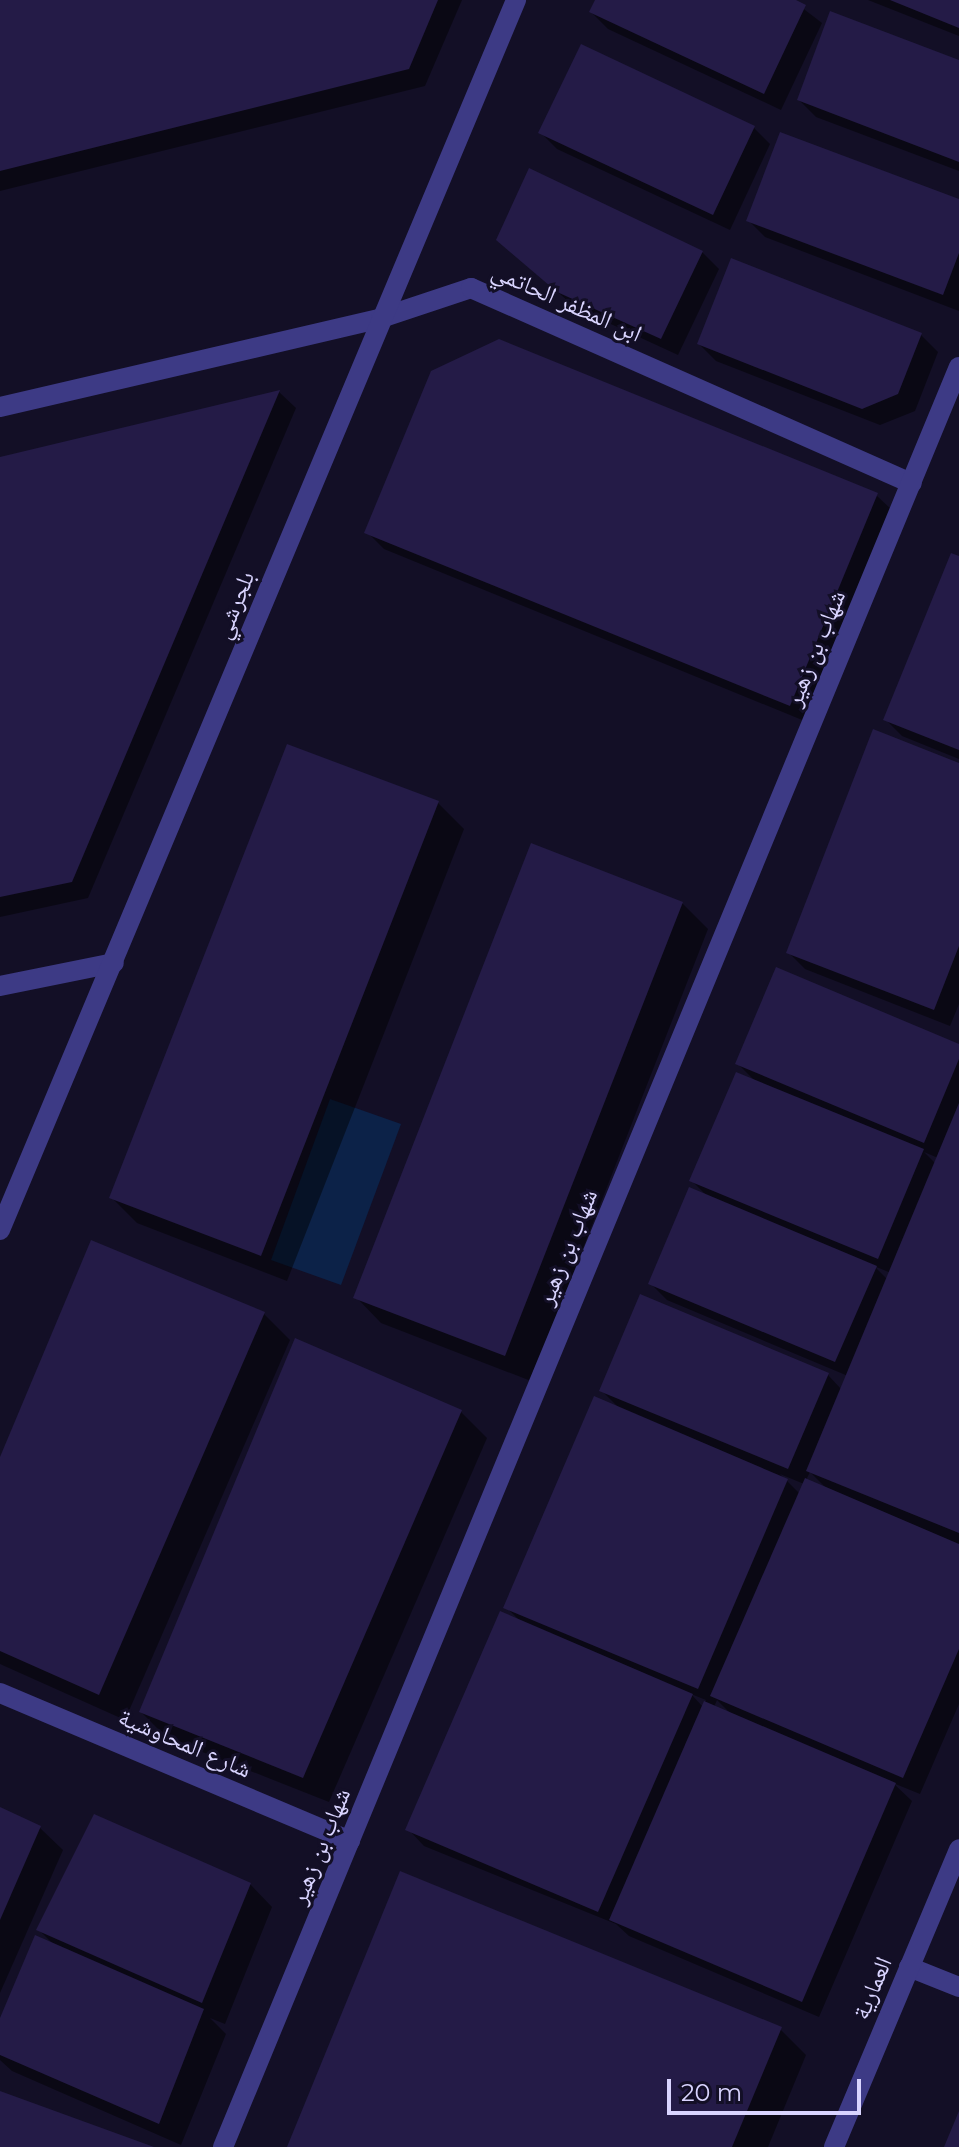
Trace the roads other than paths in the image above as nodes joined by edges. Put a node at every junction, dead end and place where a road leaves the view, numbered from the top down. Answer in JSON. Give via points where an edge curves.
{"nodes":[{"id":1,"x":516,"y":0,"type":"edge"},
{"id":2,"x":381,"y":318,"type":"junction"},
{"id":3,"x":959,"y":367,"type":"edge"},
{"id":4,"x":0,"y":407,"type":"edge"},
{"id":5,"x":912,"y":483,"type":"junction"},
{"id":6,"x":114,"y":963,"type":"junction"},
{"id":7,"x":0,"y":986,"type":"edge"},
{"id":8,"x":0,"y":1230,"type":"edge"},
{"id":9,"x":0,"y":1693,"type":"edge"},
{"id":10,"x":350,"y":1841,"type":"junction"},
{"id":11,"x":959,"y":1849,"type":"edge"},
{"id":12,"x":909,"y":1967,"type":"junction"},
{"id":13,"x":959,"y":1987,"type":"edge"},
{"id":14,"x":223,"y":2147,"type":"edge"},
{"id":15,"x":834,"y":2147,"type":"edge"}],
"edges":[{"from":1,"to":2,"type":"street","name":"بلجرشي"},
{"from":2,"to":4,"type":"street","name":"ابن المظفر الحاتمي"},
{"from":2,"to":5,"type":"street","name":"ابن المظفر الحاتمي","via":[[471,288]]},
{"from":2,"to":6,"type":"street","name":"بلجرشي"},
{"from":3,"to":5,"type":"street","name":"شهاب بن زهير"},
{"from":5,"to":10,"type":"street","name":"شهاب بن زهير"},
{"from":6,"to":7,"type":"street"},
{"from":6,"to":8,"type":"street","name":"بلجرشي"},
{"from":9,"to":10,"type":"street","name":"شارع المحاوشية"},
{"from":10,"to":14,"type":"street","name":"شهاب بن زهير"},
{"from":11,"to":12,"type":"street","name":"العمارية"},
{"from":12,"to":13,"type":"street"},
{"from":12,"to":15,"type":"street","name":"العمارية"}]}
